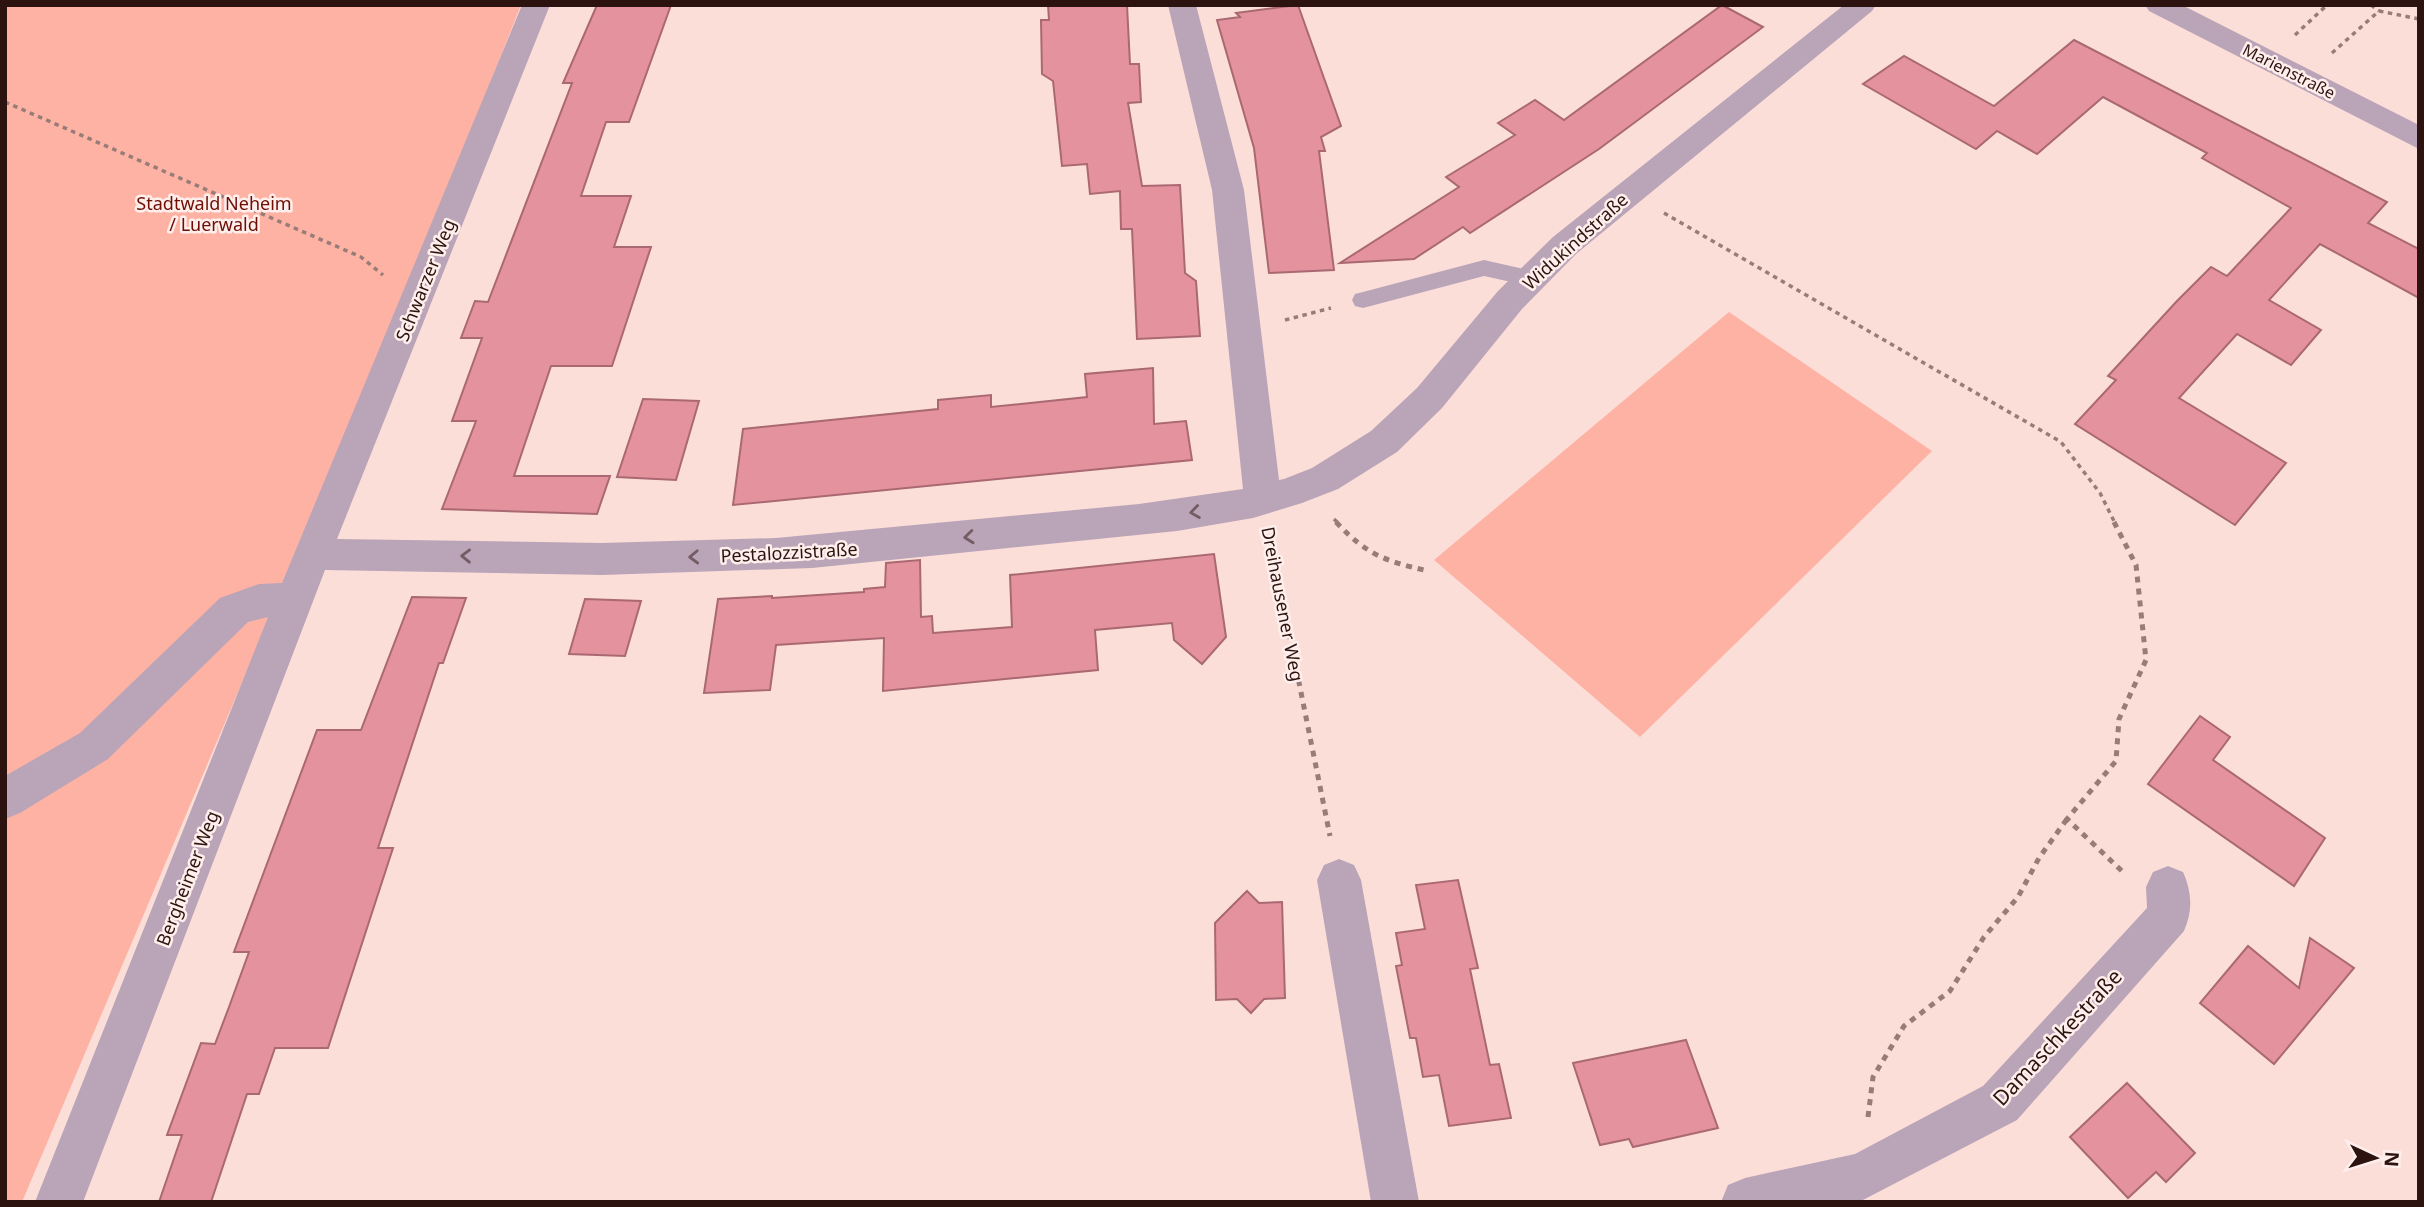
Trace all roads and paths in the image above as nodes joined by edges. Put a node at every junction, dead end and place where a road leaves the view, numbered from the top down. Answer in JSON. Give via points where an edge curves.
{"nodes":[{"id":1,"x":536,"y":5,"type":"edge"},
{"id":2,"x":1182,"y":5,"type":"edge"},
{"id":3,"x":1862,"y":5,"type":"edge"},
{"id":4,"x":2159,"y":5,"type":"edge"},
{"id":5,"x":2371,"y":5,"type":"edge"},
{"id":6,"x":2379,"y":10,"type":"junction"},
{"id":7,"x":2419,"y":19,"type":"edge"},
{"id":8,"x":2304,"y":78,"type":"junction"},
{"id":9,"x":5,"y":102,"type":"edge"},
{"id":10,"x":2419,"y":138,"type":"edge"},
{"id":11,"x":1628,"y":192,"type":"junction"},
{"id":12,"x":1531,"y":278,"type":"junction"},
{"id":13,"x":1363,"y":300,"type":"joint"},
{"id":14,"x":416,"y":302,"type":"junction"},
{"id":15,"x":1244,"y":330,"type":"junction"},
{"id":16,"x":1313,"y":485,"type":"junction"},
{"id":17,"x":1263,"y":500,"type":"junction"},
{"id":18,"x":313,"y":554,"type":"junction"},
{"id":19,"x":1428,"y":571,"type":"dead end"},
{"id":20,"x":295,"y":599,"type":"junction"},
{"id":21,"x":5,"y":799,"type":"edge"},
{"id":22,"x":2067,"y":819,"type":"junction"},
{"id":23,"x":1339,"y":880,"type":"joint"},
{"id":24,"x":2168,"y":901,"type":"joint"},
{"id":25,"x":1861,"y":1177,"type":"junction"},
{"id":26,"x":59,"y":1202,"type":"edge"},
{"id":27,"x":1395,"y":1202,"type":"edge"},
{"id":28,"x":1745,"y":1202,"type":"edge"}],
"edges":[{"from":1,"to":14,"type":"street","name":"Schwarzer Weg"},
{"from":2,"to":15,"type":"street","via":[[1228,190]]},
{"from":3,"to":11,"type":"street","name":"Widukindstraße"},
{"from":4,"to":8,"type":"street","name":"Marienstraße"},
{"from":5,"to":6,"type":"path"},
{"from":6,"to":7,"type":"path"},
{"from":6,"to":8,"type":"path"},
{"from":8,"to":10,"type":"street","name":"Marienstraße"},
{"from":9,"to":14,"type":"path","via":[[361,257]]},
{"from":11,"to":12,"type":"street","name":"Widukindstraße"},
{"from":11,"to":22,"type":"path","via":[[2061,442],[2100,493],[2136,565],[2146,660],[2119,719],[2116,761]]},
{"from":12,"to":13,"type":"lane","via":[[1485,268]]},
{"from":12,"to":16,"type":"street","name":"Widukindstraße","via":[[1401,427],[1361,459]]},
{"from":13,"to":15,"type":"path"},
{"from":14,"to":18,"type":"street","name":"Schwarzer Weg"},
{"from":15,"to":17,"type":"street"},
{"from":16,"to":17,"type":"street","name":"Widukindstraße"},
{"from":16,"to":19,"type":"path","via":[[1329,513],[1354,541],[1385,561]]},
{"from":17,"to":18,"type":"street","name":"Pestalozzistraße","one_way":true,"via":[[1194,513],[777,554],[650,558]]},
{"from":17,"to":23,"type":"path","name":"Dreihausener Weg"},
{"from":18,"to":20,"type":"street","name":"Bergheimer Weg"},
{"from":20,"to":21,"type":"street","via":[[259,601],[234,610],[94,746]]},
{"from":20,"to":26,"type":"street","name":"Bergheimer Weg"},
{"from":22,"to":24,"type":"path"},
{"from":22,"to":25,"type":"path","via":[[1950,991],[1904,1026],[1873,1077]]},
{"from":23,"to":27,"type":"street"},
{"from":24,"to":25,"type":"street","name":"Damaschkestraße","via":[[2000,1103]]},
{"from":25,"to":28,"type":"street","name":"Damaschkestraße"}]}
